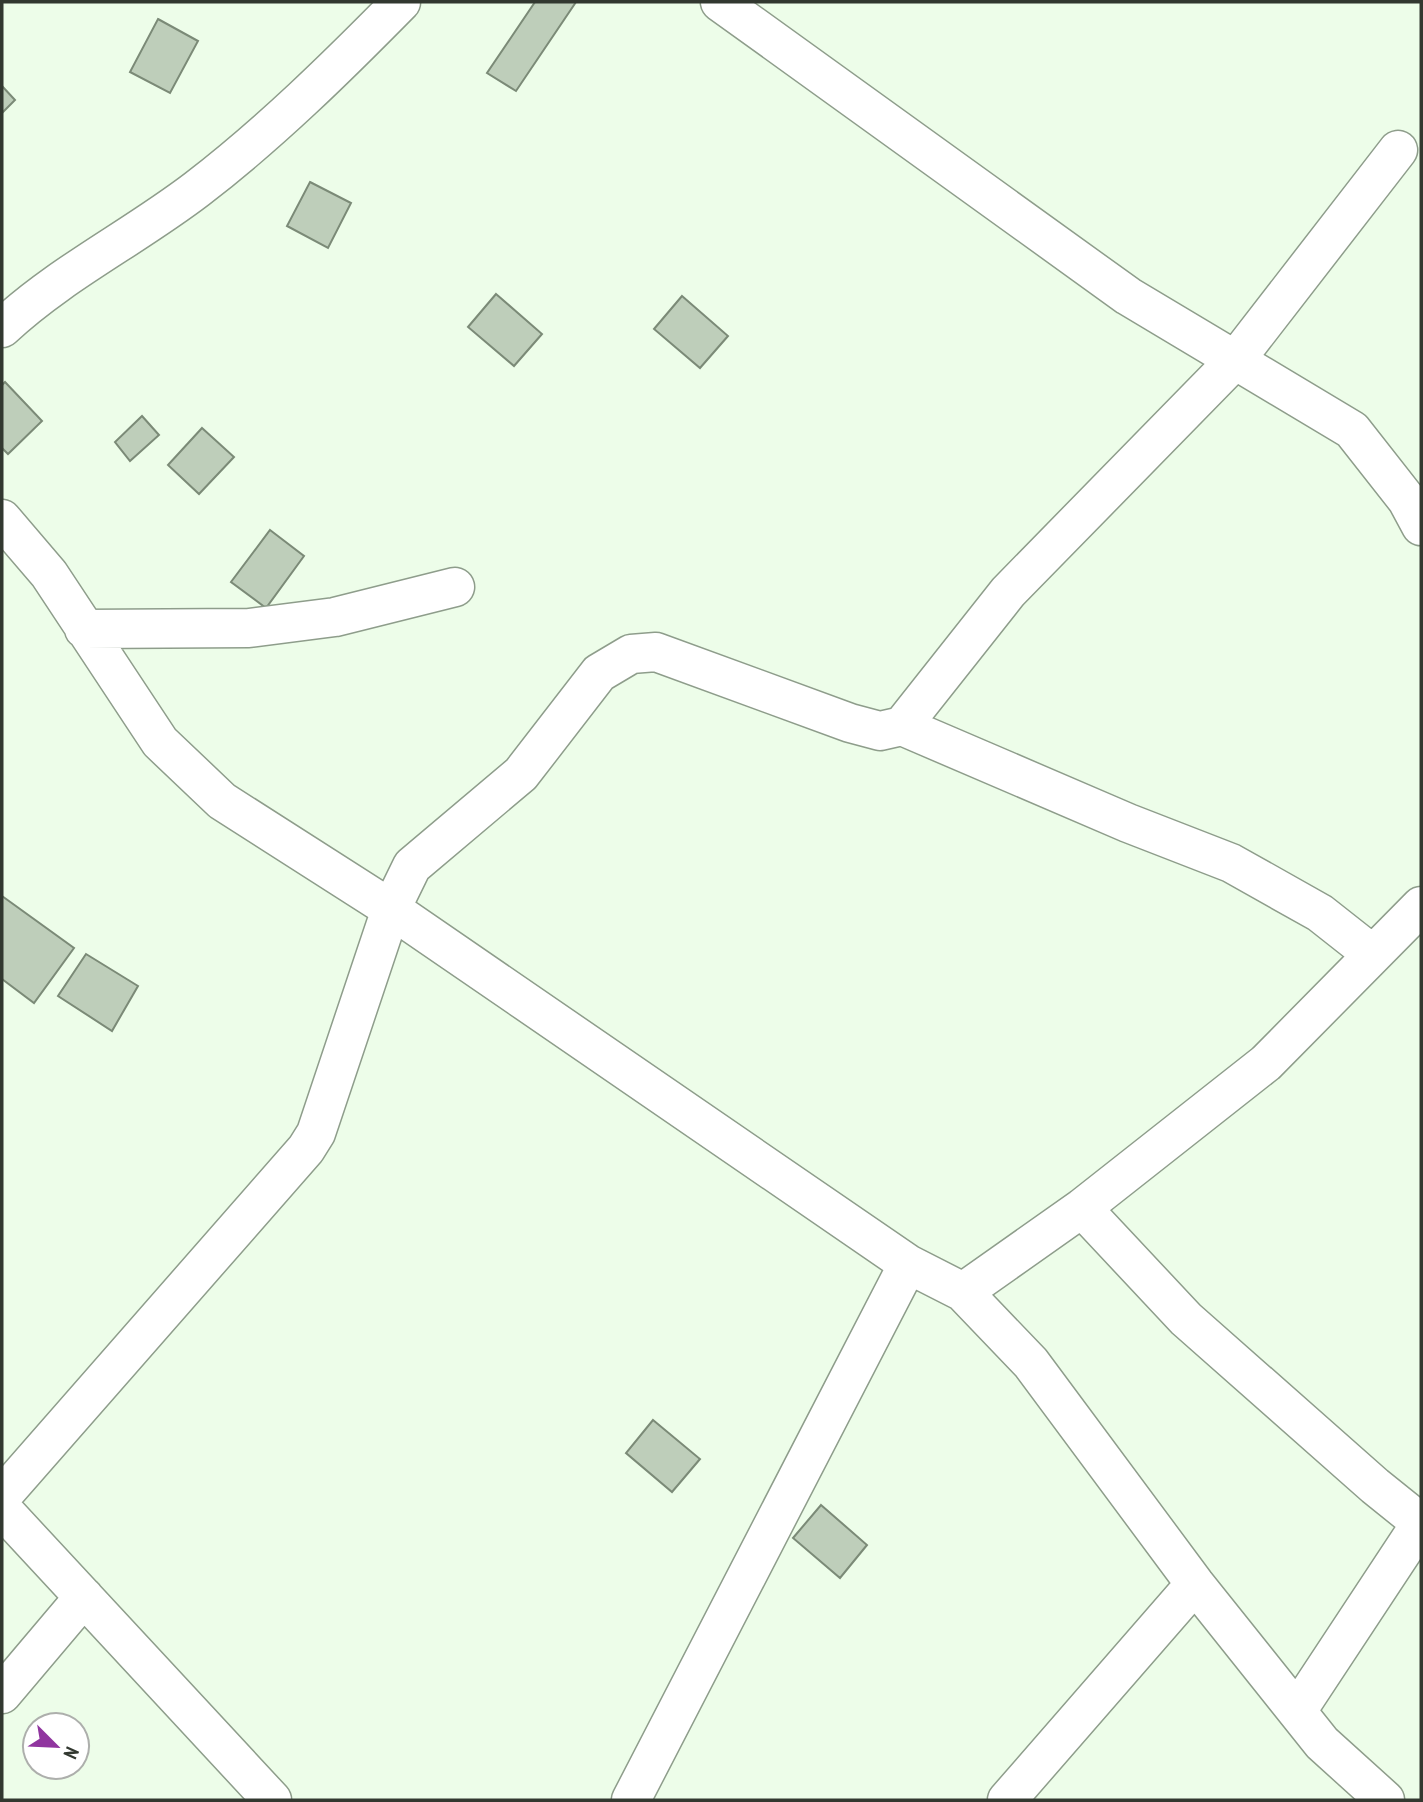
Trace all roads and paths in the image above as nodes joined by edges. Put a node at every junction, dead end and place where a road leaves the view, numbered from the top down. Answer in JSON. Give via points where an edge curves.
{"nodes":[{"id":1,"x":401,"y":2,"type":"edge"},
{"id":2,"x":720,"y":2,"type":"edge"},
{"id":3,"x":1398,"y":150,"type":"dead end"},
{"id":4,"x":2,"y":328,"type":"edge"},
{"id":5,"x":1237,"y":358,"type":"junction"},
{"id":6,"x":2,"y":519,"type":"edge"},
{"id":7,"x":1421,"y":526,"type":"edge"},
{"id":8,"x":455,"y":587,"type":"dead end"},
{"id":9,"x":84,"y":629,"type":"junction"},
{"id":10,"x":902,"y":726,"type":"junction"},
{"id":11,"x":1421,"y":906,"type":"edge"},
{"id":12,"x":391,"y":909,"type":"junction"},
{"id":13,"x":1372,"y":954,"type":"junction"},
{"id":14,"x":1082,"y":1208,"type":"junction"},
{"id":15,"x":908,"y":1264,"type":"junction"},
{"id":16,"x":963,"y":1292,"type":"junction"},
{"id":17,"x":2,"y":1496,"type":"edge"},
{"id":18,"x":2,"y":1509,"type":"edge"},
{"id":19,"x":1421,"y":1523,"type":"edge"},
{"id":20,"x":1195,"y":1584,"type":"junction"},
{"id":21,"x":84,"y":1597,"type":"junction"},
{"id":22,"x":2,"y":1694,"type":"edge"},
{"id":23,"x":1297,"y":1711,"type":"junction"},
{"id":24,"x":272,"y":1800,"type":"edge"},
{"id":25,"x":631,"y":1800,"type":"edge"},
{"id":26,"x":1007,"y":1800,"type":"edge"},
{"id":27,"x":1385,"y":1800,"type":"edge"}],
"edges":[{"from":1,"to":4,"type":"street","via":[[329,75],[197,189],[48,290]]},
{"from":2,"to":5,"type":"street","via":[[1128,296]]},
{"from":3,"to":5,"type":"street"},
{"from":5,"to":7,"type":"street","via":[[1352,430],[1407,500]]},
{"from":5,"to":10,"type":"street","via":[[1008,592]]},
{"from":6,"to":9,"type":"street","via":[[50,574]]},
{"from":8,"to":9,"type":"street","via":[[335,617],[249,628]]},
{"from":9,"to":12,"type":"street","via":[[160,742],[222,801]]},
{"from":10,"to":12,"type":"street","via":[[880,731],[656,652],[631,654],[599,673],[521,774],[412,866]]},
{"from":10,"to":13,"type":"street","via":[[1231,863],[1320,913]]},
{"from":11,"to":13,"type":"street"},
{"from":12,"to":15,"type":"street"},
{"from":12,"to":17,"type":"street","via":[[316,1133],[306,1149]]},
{"from":13,"to":14,"type":"street","via":[[1266,1063]]},
{"from":14,"to":16,"type":"street"},
{"from":14,"to":19,"type":"street","via":[[1186,1319]]},
{"from":15,"to":16,"type":"street"},
{"from":15,"to":25,"type":"street"},
{"from":16,"to":20,"type":"street","via":[[1031,1363]]},
{"from":18,"to":21,"type":"street"},
{"from":19,"to":23,"type":"street"},
{"from":20,"to":23,"type":"street"},
{"from":20,"to":26,"type":"street"},
{"from":21,"to":22,"type":"street"},
{"from":21,"to":24,"type":"street"},
{"from":23,"to":27,"type":"street","via":[[1322,1743]]}]}
